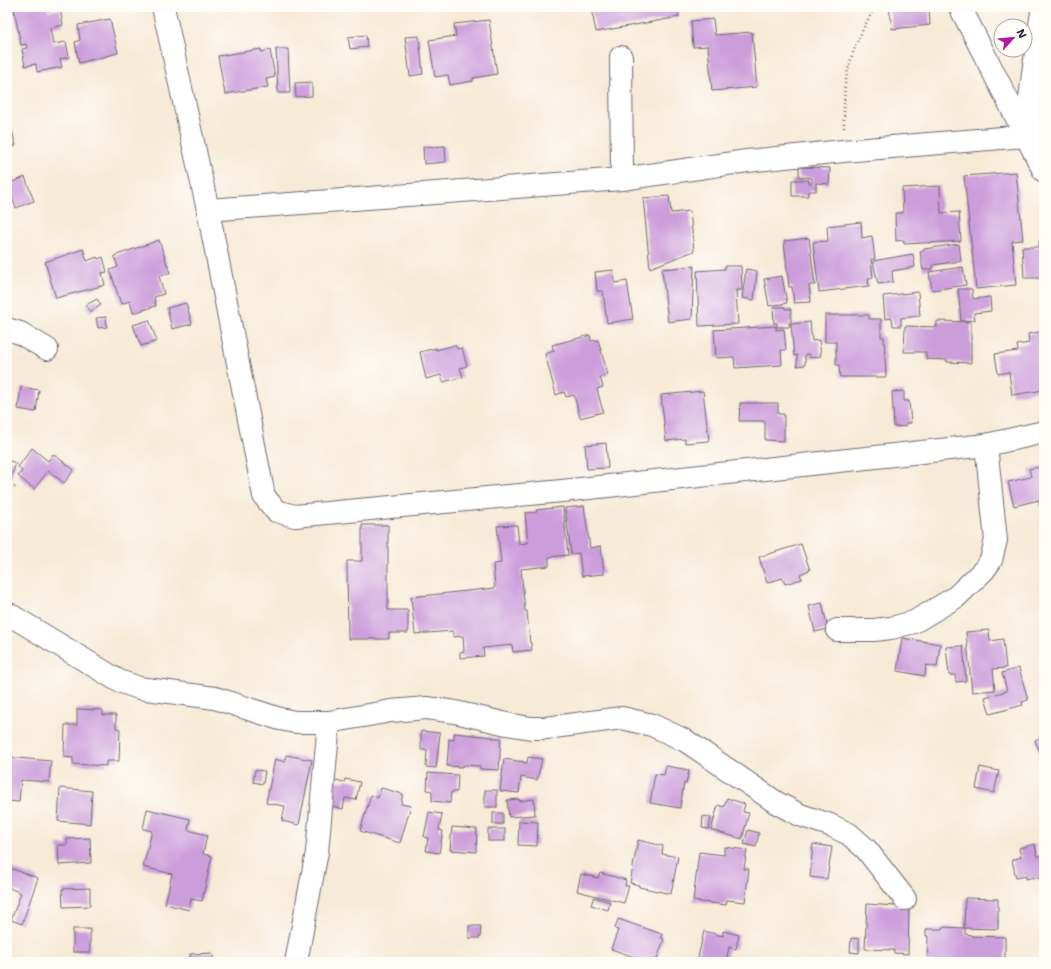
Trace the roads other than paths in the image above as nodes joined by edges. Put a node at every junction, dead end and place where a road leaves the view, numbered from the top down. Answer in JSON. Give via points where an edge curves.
{"nodes":[{"id":1,"x":163,"y":7,"type":"edge"},
{"id":2,"x":960,"y":7,"type":"edge"},
{"id":3,"x":1042,"y":12,"type":"dead end"},
{"id":4,"x":621,"y":57,"type":"dead end"},
{"id":5,"x":1044,"y":124,"type":"edge"},
{"id":6,"x":1026,"y":136,"type":"junction"},
{"id":7,"x":1044,"y":171,"type":"edge"},
{"id":8,"x":622,"y":179,"type":"junction"},
{"id":9,"x":208,"y":210,"type":"junction"},
{"id":10,"x":7,"y":329,"type":"edge"},
{"id":11,"x":47,"y":349,"type":"dead end"},
{"id":12,"x":1044,"y":432,"type":"edge"},
{"id":13,"x":986,"y":445,"type":"junction"},
{"id":14,"x":7,"y":613,"type":"edge"},
{"id":15,"x":837,"y":630,"type":"dead end"},
{"id":16,"x":329,"y":722,"type":"junction"},
{"id":17,"x":905,"y":900,"type":"dead end"},
{"id":18,"x":296,"y":962,"type":"edge"}],
"edges":[{"from":1,"to":9,"type":"street"},
{"from":2,"to":6,"type":"street"},
{"from":3,"to":6,"type":"street"},
{"from":4,"to":8,"type":"street"},
{"from":5,"to":6,"type":"street"},
{"from":6,"to":7,"type":"street"},
{"from":6,"to":8,"type":"street","via":[[747,161]]},
{"from":8,"to":9,"type":"street"},
{"from":9,"to":13,"type":"street","via":[[264,496],[276,511],[295,516],[410,506]]},
{"from":10,"to":11,"type":"street"},
{"from":12,"to":13,"type":"street"},
{"from":13,"to":15,"type":"street","via":[[996,540],[991,560],[984,570],[956,597],[914,622],[874,630]]},
{"from":14,"to":16,"type":"street","via":[[133,687],[215,698],[295,722]]},
{"from":16,"to":17,"type":"street","via":[[391,711],[427,708],[530,728],[622,718],[652,725],[686,741],[777,803],[849,834],[866,849]]},
{"from":16,"to":18,"type":"street","via":[[317,852]]}]}
